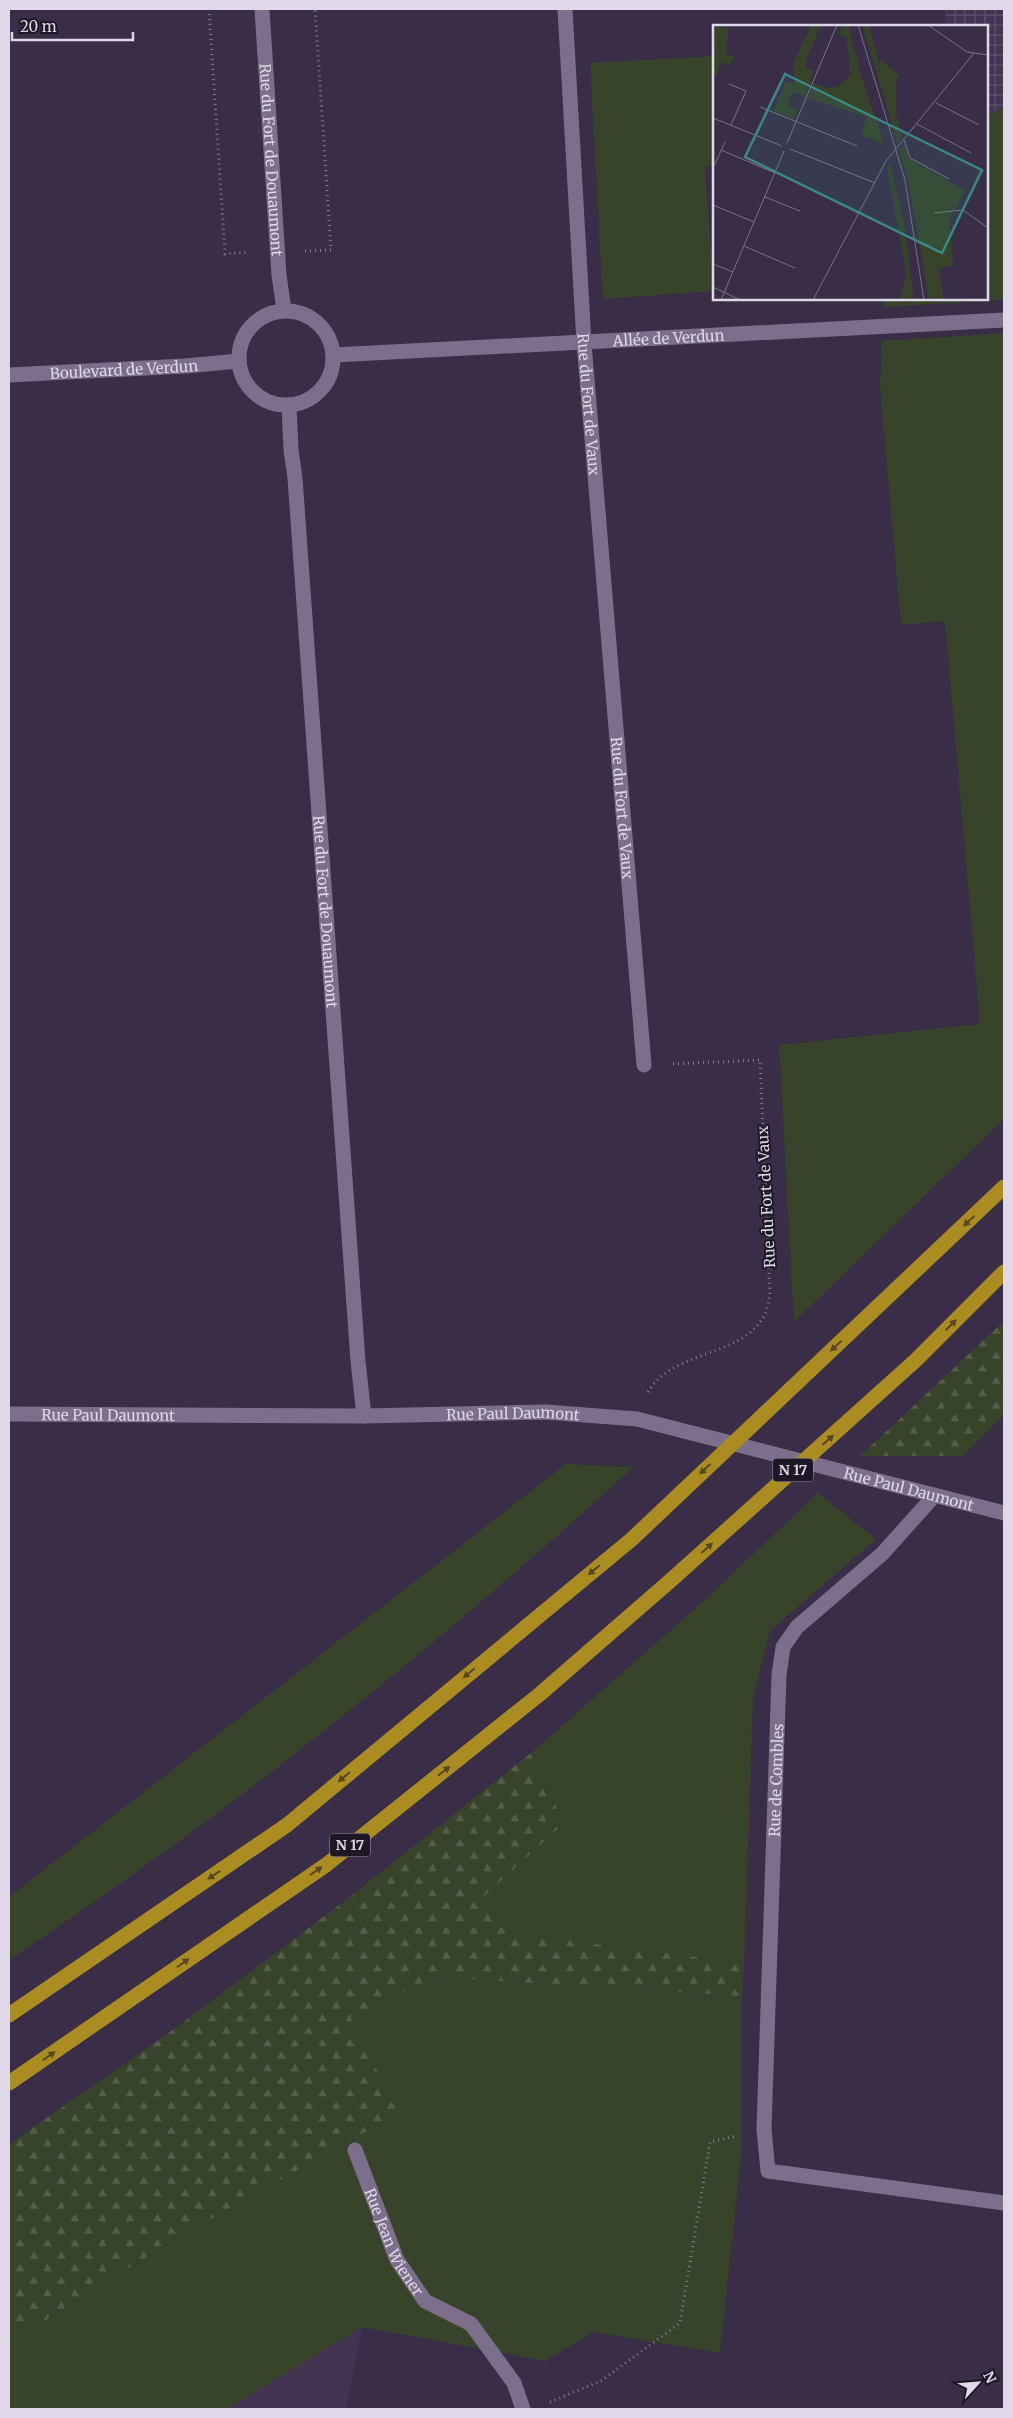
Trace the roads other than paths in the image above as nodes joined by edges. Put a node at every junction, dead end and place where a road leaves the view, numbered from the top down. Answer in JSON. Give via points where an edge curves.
{"nodes":[{"id":1,"x":262,"y":9,"type":"edge"},
{"id":2,"x":565,"y":9,"type":"edge"},
{"id":3,"x":284,"y":310,"type":"junction"},
{"id":4,"x":1004,"y":320,"type":"edge"},
{"id":5,"x":584,"y":342,"type":"junction"},
{"id":6,"x":334,"y":355,"type":"junction"},
{"id":7,"x":239,"y":361,"type":"junction"},
{"id":8,"x":9,"y":375,"type":"edge"},
{"id":9,"x":289,"y":405,"type":"junction"},
{"id":10,"x":644,"y":1066,"type":"road end"},
{"id":11,"x":1004,"y":1187,"type":"edge"},
{"id":12,"x":1004,"y":1272,"type":"edge"},
{"id":13,"x":9,"y":1414,"type":"edge"},
{"id":14,"x":364,"y":1416,"type":"junction"},
{"id":15,"x":934,"y":1496,"type":"junction"},
{"id":16,"x":1004,"y":1513,"type":"edge"},
{"id":17,"x":9,"y":2015,"type":"edge"},
{"id":18,"x":9,"y":2083,"type":"edge"},
{"id":19,"x":355,"y":2150,"type":"dead end"},
{"id":20,"x":1004,"y":2203,"type":"edge"},
{"id":21,"x":523,"y":2409,"type":"edge"}],
"edges":[{"from":1,"to":3,"type":"street","name":"Rue du Fort de Douaumont"},
{"from":2,"to":5,"type":"street","name":"Rue du Fort de Vaux"},
{"from":3,"to":6,"type":"street","via":[[302,313],[318,322],[329,337]]},
{"from":3,"to":7,"type":"street","via":[[266,315],[251,326],[241,342]]},
{"from":4,"to":5,"type":"street","name":"Allée de Verdun"},
{"from":5,"to":6,"type":"street","name":"Allée de Verdun"},
{"from":5,"to":10,"type":"street","name":"Rue du Fort de Vaux"},
{"from":6,"to":9,"type":"street","via":[[332,373],[322,389],[307,400]]},
{"from":7,"to":8,"type":"street","name":"Boulevard de Verdun"},
{"from":7,"to":9,"type":"street","via":[[244,379],[255,393],[271,403]]},
{"from":9,"to":14,"type":"street","name":"Rue du Fort de Douaumont"},
{"from":11,"to":17,"type":"highway","one_way":true,"via":[[632,1539],[287,1825]]},
{"from":18,"to":12,"type":"highway","number":"N 17","one_way":true,"via":[[326,1865],[540,1694],[916,1360]]},
{"from":13,"to":14,"type":"street","name":"Rue Paul Daumont"},
{"from":14,"to":15,"type":"street","name":"Rue Paul Daumont","via":[[546,1412],[637,1419]]},
{"from":15,"to":16,"type":"street","name":"Rue Paul Daumont"},
{"from":15,"to":20,"type":"street","name":"Rue de Combles","via":[[882,1554],[797,1627],[783,1647],[779,1675],[764,2129],[768,2171]]},
{"from":19,"to":21,"type":"street","name":"Rue Jean Wiener","via":[[397,2260],[425,2302],[471,2324],[514,2383]]}]}
